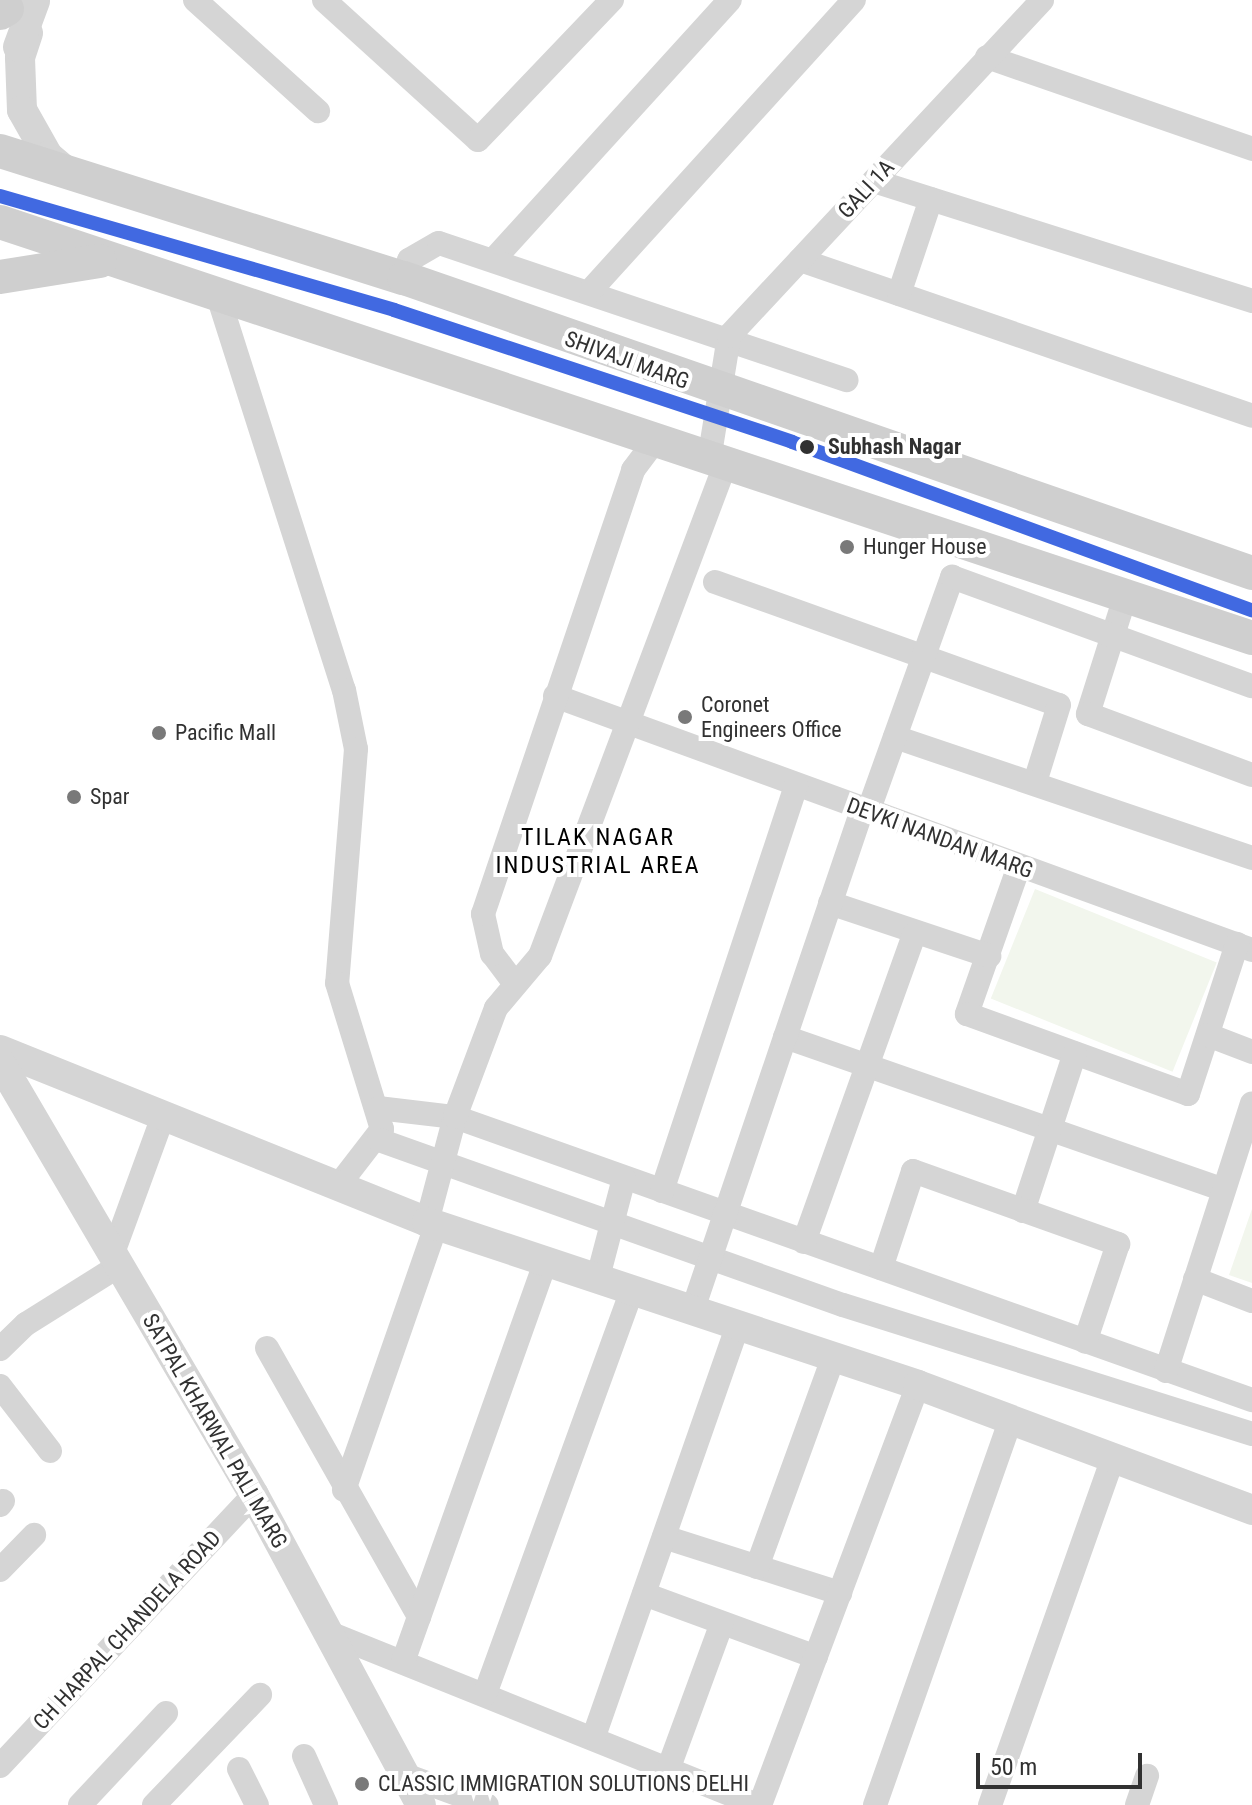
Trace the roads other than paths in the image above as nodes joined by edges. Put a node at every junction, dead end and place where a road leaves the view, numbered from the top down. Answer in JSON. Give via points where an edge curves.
{"nodes":[{"id":1,"x":195,"y":0,"type":"edge"},
{"id":2,"x":324,"y":0,"type":"edge"},
{"id":3,"x":730,"y":0,"type":"edge"},
{"id":4,"x":854,"y":0,"type":"edge"},
{"id":5,"x":1042,"y":0,"type":"edge"},
{"id":6,"x":599,"y":4,"type":"edge"},
{"id":7,"x":18,"y":12,"type":"edge"},
{"id":8,"x":987,"y":57,"type":"junction"},
{"id":9,"x":0,"y":67,"type":"edge"},
{"id":10,"x":318,"y":111,"type":"dead end"},
{"id":11,"x":1252,"y":149,"type":"edge"},
{"id":12,"x":0,"y":151,"type":"edge"},
{"id":13,"x":68,"y":173,"type":"junction"},
{"id":14,"x":874,"y":181,"type":"junction"},
{"id":15,"x":931,"y":199,"type":"junction"},
{"id":16,"x":0,"y":222,"type":"edge"},
{"id":17,"x":495,"y":258,"type":"junction"},
{"id":18,"x":108,"y":260,"type":"junction"},
{"id":19,"x":800,"y":260,"type":"junction"},
{"id":20,"x":0,"y":277,"type":"edge"},
{"id":21,"x":404,"y":278,"type":"junction"},
{"id":22,"x":590,"y":291,"type":"junction"},
{"id":23,"x":899,"y":294,"type":"junction"},
{"id":24,"x":219,"y":299,"type":"junction"},
{"id":25,"x":1252,"y":301,"type":"edge"},
{"id":26,"x":729,"y":336,"type":"junction"},
{"id":27,"x":847,"y":380,"type":"dead end"},
{"id":28,"x":717,"y":392,"type":"junction"},
{"id":29,"x":1252,"y":416,"type":"edge"},
{"id":30,"x":654,"y":442,"type":"junction"},
{"id":31,"x":717,"y":462,"type":"junction"},
{"id":32,"x":1252,"y":573,"type":"edge"},
{"id":33,"x":715,"y":582,"type":"dead end"},
{"id":34,"x":1126,"y":594,"type":"junction"},
{"id":35,"x":1110,"y":634,"type":"junction"},
{"id":36,"x":1252,"y":638,"type":"edge"},
{"id":37,"x":924,"y":656,"type":"junction"},
{"id":38,"x":1252,"y":686,"type":"edge"},
{"id":39,"x":555,"y":696,"type":"junction"},
{"id":40,"x":629,"y":725,"type":"junction"},
{"id":41,"x":895,"y":737,"type":"junction"},
{"id":42,"x":1252,"y":775,"type":"edge"},
{"id":43,"x":1035,"y":782,"type":"junction"},
{"id":44,"x":796,"y":786,"type":"junction"},
{"id":45,"x":865,"y":811,"type":"junction"},
{"id":46,"x":1252,"y":858,"type":"edge"},
{"id":47,"x":1019,"y":866,"type":"junction"},
{"id":48,"x":830,"y":903,"type":"junction"},
{"id":49,"x":914,"y":935,"type":"junction"},
{"id":50,"x":1244,"y":947,"type":"edge"},
{"id":51,"x":989,"y":956,"type":"junction"},
{"id":52,"x":515,"y":984,"type":"junction"},
{"id":53,"x":1208,"y":1035,"type":"junction"},
{"id":54,"x":785,"y":1037,"type":"junction"},
{"id":55,"x":0,"y":1050,"type":"edge"},
{"id":56,"x":1252,"y":1052,"type":"edge"},
{"id":57,"x":1075,"y":1053,"type":"junction"},
{"id":58,"x":0,"y":1062,"type":"edge"},
{"id":59,"x":867,"y":1063,"type":"junction"},
{"id":60,"x":1252,"y":1103,"type":"edge"},
{"id":61,"x":378,"y":1108,"type":"junction"},
{"id":62,"x":163,"y":1116,"type":"junction"},
{"id":63,"x":455,"y":1117,"type":"junction"},
{"id":64,"x":1050,"y":1128,"type":"junction"},
{"id":65,"x":1247,"y":1134,"type":"edge"},
{"id":66,"x":379,"y":1140,"type":"junction"},
{"id":67,"x":443,"y":1158,"type":"junction"},
{"id":68,"x":624,"y":1178,"type":"junction"},
{"id":69,"x":338,"y":1186,"type":"junction"},
{"id":70,"x":1222,"y":1189,"type":"junction"},
{"id":71,"x":662,"y":1191,"type":"junction"},
{"id":72,"x":1023,"y":1211,"type":"junction"},
{"id":73,"x":728,"y":1216,"type":"junction"},
{"id":74,"x":613,"y":1219,"type":"junction"},
{"id":75,"x":431,"y":1224,"type":"junction"},
{"id":76,"x":804,"y":1242,"type":"junction"},
{"id":77,"x":711,"y":1256,"type":"junction"},
{"id":78,"x":116,"y":1259,"type":"junction"},
{"id":79,"x":545,"y":1263,"type":"junction"},
{"id":80,"x":881,"y":1268,"type":"junction"},
{"id":81,"x":1195,"y":1279,"type":"junction"},
{"id":82,"x":597,"y":1281,"type":"junction"},
{"id":83,"x":631,"y":1292,"type":"junction"},
{"id":84,"x":1252,"y":1301,"type":"edge"},
{"id":85,"x":692,"y":1312,"type":"junction"},
{"id":86,"x":737,"y":1327,"type":"junction"},
{"id":87,"x":1085,"y":1342,"type":"junction"},
{"id":88,"x":267,"y":1348,"type":"dead end"},
{"id":89,"x":0,"y":1349,"type":"edge"},
{"id":90,"x":833,"y":1358,"type":"junction"},
{"id":91,"x":1166,"y":1371,"type":"junction"},
{"id":92,"x":918,"y":1385,"type":"junction"},
{"id":93,"x":0,"y":1386,"type":"edge"},
{"id":94,"x":1252,"y":1400,"type":"edge"},
{"id":95,"x":1010,"y":1421,"type":"junction"},
{"id":96,"x":1252,"y":1434,"type":"edge"},
{"id":97,"x":50,"y":1451,"type":"dead end"},
{"id":98,"x":1112,"y":1461,"type":"junction"},
{"id":99,"x":344,"y":1490,"type":"junction"},
{"id":100,"x":254,"y":1495,"type":"junction"},
{"id":101,"x":1252,"y":1510,"type":"edge"},
{"id":102,"x":34,"y":1535,"type":"dead end"},
{"id":103,"x":664,"y":1537,"type":"junction"},
{"id":104,"x":757,"y":1567,"type":"junction"},
{"id":105,"x":0,"y":1570,"type":"edge"},
{"id":106,"x":840,"y":1593,"type":"junction"},
{"id":107,"x":644,"y":1594,"type":"junction"},
{"id":108,"x":419,"y":1617,"type":"junction"},
{"id":109,"x":722,"y":1623,"type":"junction"},
{"id":110,"x":329,"y":1633,"type":"junction"},
{"id":111,"x":816,"y":1657,"type":"junction"},
{"id":112,"x":403,"y":1662,"type":"junction"},
{"id":113,"x":485,"y":1694,"type":"junction"},
{"id":114,"x":260,"y":1695,"type":"dead end"},
{"id":115,"x":166,"y":1713,"type":"dead end"},
{"id":116,"x":594,"y":1736,"type":"junction"},
{"id":117,"x":304,"y":1756,"type":"dead end"},
{"id":118,"x":0,"y":1766,"type":"edge"},
{"id":119,"x":669,"y":1767,"type":"junction"},
{"id":120,"x":239,"y":1769,"type":"dead end"},
{"id":121,"x":405,"y":1775,"type":"junction"},
{"id":122,"x":1147,"y":1776,"type":"dead end"},
{"id":123,"x":160,"y":1803,"type":"edge"},
{"id":124,"x":80,"y":1805,"type":"edge"},
{"id":125,"x":257,"y":1805,"type":"edge"},
{"id":126,"x":326,"y":1805,"type":"edge"},
{"id":127,"x":421,"y":1805,"type":"edge"},
{"id":128,"x":487,"y":1805,"type":"edge"},
{"id":129,"x":758,"y":1805,"type":"edge"},
{"id":130,"x":875,"y":1805,"type":"edge"},
{"id":131,"x":990,"y":1805,"type":"edge"},
{"id":132,"x":1137,"y":1805,"type":"edge"}],
"edges":[{"from":1,"to":10,"type":"street"},
{"from":2,"to":6,"type":"street","via":[[478,140]]},
{"from":3,"to":17,"type":"street"},
{"from":4,"to":22,"type":"street"},
{"from":5,"to":8,"type":"street","name":"GALI 1A"},
{"from":7,"to":9,"type":"street"},
{"from":7,"to":13,"type":"street","via":[[22,110],[40,145]]},
{"from":8,"to":11,"type":"street"},
{"from":8,"to":14,"type":"street","name":"GALI 1A"},
{"from":12,"to":13,"type":"main road","name":"SHIVAJI MARG"},
{"from":13,"to":21,"type":"main road","name":"SHIVAJI MARG"},
{"from":14,"to":15,"type":"street"},
{"from":14,"to":19,"type":"street","name":"GALI 1A"},
{"from":15,"to":23,"type":"street"},
{"from":15,"to":25,"type":"street"},
{"from":16,"to":18,"type":"main road"},
{"from":17,"to":21,"type":"street","via":[[439,243],[409,260]]},
{"from":17,"to":22,"type":"street"},
{"from":18,"to":20,"type":"main road"},
{"from":18,"to":24,"type":"main road"},
{"from":19,"to":23,"type":"street"},
{"from":19,"to":26,"type":"street","name":"GALI 1A"},
{"from":21,"to":28,"type":"main road","name":"SHIVAJI MARG"},
{"from":22,"to":26,"type":"street"},
{"from":23,"to":29,"type":"street"},
{"from":24,"to":30,"type":"main road"},
{"from":24,"to":61,"type":"street","via":[[350,717],[354,783],[337,983]]},
{"from":26,"to":27,"type":"street"},
{"from":26,"to":28,"type":"street"},
{"from":28,"to":31,"type":"street"},
{"from":28,"to":32,"type":"main road","name":"SHIVAJI MARG"},
{"from":30,"to":31,"type":"main road"},
{"from":30,"to":39,"type":"street","via":[[633,470]]},
{"from":31,"to":34,"type":"main road"},
{"from":31,"to":40,"type":"street"},
{"from":33,"to":37,"type":"street"},
{"from":34,"to":35,"type":"street"},
{"from":34,"to":36,"type":"main road"},
{"from":35,"to":37,"type":"street","via":[[952,577]]},
{"from":35,"to":38,"type":"street"},
{"from":35,"to":42,"type":"street","via":[[1088,714]]},
{"from":37,"to":41,"type":"street"},
{"from":37,"to":43,"type":"street","via":[[1059,705]]},
{"from":39,"to":40,"type":"street","name":"DEVKI NANDAN MARG"},
{"from":39,"to":52,"type":"street","via":[[483,914],[492,954]]},
{"from":40,"to":44,"type":"street","name":"DEVKI NANDAN MARG"},
{"from":40,"to":52,"type":"street","via":[[540,956]]},
{"from":41,"to":43,"type":"street"},
{"from":41,"to":45,"type":"street"},
{"from":43,"to":46,"type":"street"},
{"from":44,"to":45,"type":"street","name":"DEVKI NANDAN MARG"},
{"from":44,"to":71,"type":"street"},
{"from":45,"to":47,"type":"street","name":"DEVKI NANDAN MARG"},
{"from":45,"to":48,"type":"street"},
{"from":47,"to":50,"type":"street","name":"DEVKI NANDAN MARG"},
{"from":47,"to":51,"type":"street"},
{"from":48,"to":49,"type":"street"},
{"from":48,"to":54,"type":"street"},
{"from":49,"to":51,"type":"street"},
{"from":49,"to":59,"type":"street"},
{"from":50,"to":53,"type":"street"},
{"from":51,"to":57,"type":"street","via":[[967,1014]]},
{"from":52,"to":63,"type":"street","via":[[496,1008]]},
{"from":53,"to":56,"type":"street"},
{"from":53,"to":57,"type":"street","via":[[1188,1094]]},
{"from":54,"to":59,"type":"street"},
{"from":54,"to":73,"type":"street"},
{"from":55,"to":62,"type":"street"},
{"from":57,"to":64,"type":"street"},
{"from":58,"to":78,"type":"street","name":"SATPAL KHARWAL PALI MARG"},
{"from":59,"to":64,"type":"street"},
{"from":59,"to":76,"type":"street"},
{"from":60,"to":65,"type":"street"},
{"from":61,"to":63,"type":"street"},
{"from":61,"to":66,"type":"street"},
{"from":62,"to":69,"type":"street"},
{"from":62,"to":78,"type":"street"},
{"from":63,"to":67,"type":"street"},
{"from":63,"to":68,"type":"street"},
{"from":64,"to":70,"type":"street"},
{"from":64,"to":72,"type":"street"},
{"from":65,"to":70,"type":"street"},
{"from":66,"to":67,"type":"street"},
{"from":66,"to":69,"type":"street"},
{"from":67,"to":74,"type":"street"},
{"from":67,"to":75,"type":"street"},
{"from":68,"to":71,"type":"street"},
{"from":68,"to":74,"type":"street"},
{"from":69,"to":75,"type":"street"},
{"from":70,"to":81,"type":"street"},
{"from":71,"to":73,"type":"street"},
{"from":72,"to":80,"type":"street","via":[[913,1171]]},
{"from":72,"to":87,"type":"street","via":[[1118,1244]]},
{"from":73,"to":76,"type":"street"},
{"from":73,"to":77,"type":"street"},
{"from":74,"to":77,"type":"street"},
{"from":74,"to":82,"type":"street"},
{"from":75,"to":79,"type":"street"},
{"from":75,"to":99,"type":"street"},
{"from":76,"to":80,"type":"street"},
{"from":77,"to":85,"type":"street"},
{"from":77,"to":96,"type":"street"},
{"from":78,"to":89,"type":"street"},
{"from":78,"to":100,"type":"street","name":"SATPAL KHARWAL PALI MARG"},
{"from":79,"to":82,"type":"street"},
{"from":79,"to":108,"type":"street"},
{"from":80,"to":87,"type":"street"},
{"from":81,"to":84,"type":"street"},
{"from":81,"to":91,"type":"street"},
{"from":82,"to":83,"type":"street"},
{"from":83,"to":85,"type":"street"},
{"from":83,"to":113,"type":"street"},
{"from":85,"to":86,"type":"street"},
{"from":86,"to":90,"type":"street"},
{"from":86,"to":103,"type":"street"},
{"from":87,"to":91,"type":"street"},
{"from":88,"to":99,"type":"street"},
{"from":90,"to":92,"type":"street"},
{"from":90,"to":104,"type":"street"},
{"from":91,"to":94,"type":"street"},
{"from":92,"to":95,"type":"street"},
{"from":92,"to":106,"type":"street"},
{"from":93,"to":97,"type":"street"},
{"from":95,"to":98,"type":"street"},
{"from":95,"to":130,"type":"street"},
{"from":98,"to":101,"type":"street"},
{"from":98,"to":131,"type":"street"},
{"from":99,"to":108,"type":"street"},
{"from":100,"to":110,"type":"street","name":"SATPAL KHARWAL PALI MARG"},
{"from":100,"to":118,"type":"street","name":"CH HARPAL CHANDELA ROAD"},
{"from":102,"to":105,"type":"street"},
{"from":103,"to":104,"type":"street"},
{"from":103,"to":107,"type":"street"},
{"from":104,"to":106,"type":"street"},
{"from":106,"to":111,"type":"street"},
{"from":107,"to":109,"type":"street"},
{"from":107,"to":116,"type":"street"},
{"from":108,"to":112,"type":"street"},
{"from":109,"to":111,"type":"street"},
{"from":109,"to":119,"type":"street"},
{"from":110,"to":112,"type":"street"},
{"from":110,"to":121,"type":"street","name":"SATPAL KHARWAL PALI MARG"},
{"from":111,"to":129,"type":"street"},
{"from":112,"to":113,"type":"street"},
{"from":113,"to":116,"type":"street"},
{"from":114,"to":123,"type":"street"},
{"from":115,"to":124,"type":"street"},
{"from":116,"to":119,"type":"street"},
{"from":117,"to":126,"type":"street"},
{"from":119,"to":129,"type":"street"},
{"from":120,"to":125,"type":"street"},
{"from":121,"to":127,"type":"street","name":"SATPAL KHARWAL PALI MARG"},
{"from":121,"to":128,"type":"street"},
{"from":122,"to":132,"type":"street"}]}
